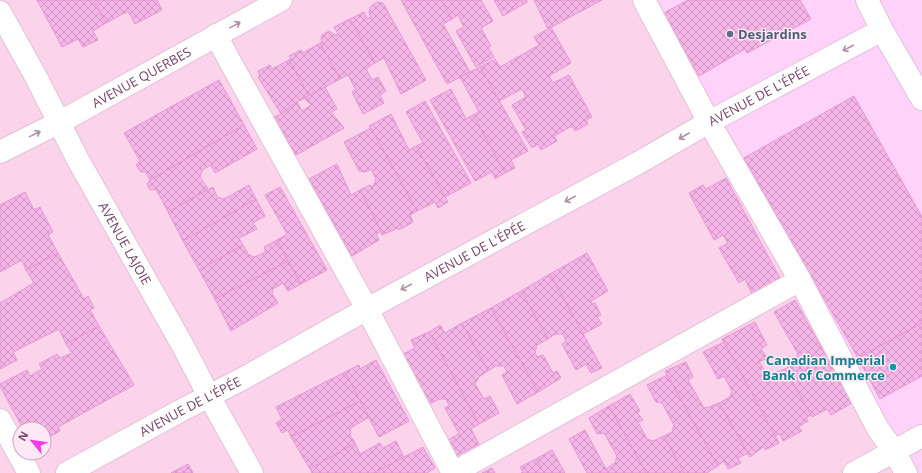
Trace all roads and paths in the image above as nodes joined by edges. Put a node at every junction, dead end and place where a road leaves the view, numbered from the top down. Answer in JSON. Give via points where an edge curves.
{"nodes":[{"id":1,"x":281,"y":0,"type":"edge"},
{"id":2,"x":644,"y":0,"type":"edge"},
{"id":3,"x":867,"y":0,"type":"edge"},
{"id":4,"x":0,"y":12,"type":"edge"},
{"id":5,"x":882,"y":30,"type":"junction"},
{"id":6,"x":216,"y":35,"type":"junction"},
{"id":7,"x":922,"y":99,"type":"edge"},
{"id":8,"x":60,"y":122,"type":"junction"},
{"id":9,"x":710,"y":122,"type":"junction"},
{"id":10,"x":0,"y":152,"type":"edge"},
{"id":11,"x":800,"y":280,"type":"junction"},
{"id":12,"x":367,"y":309,"type":"junction"},
{"id":13,"x":209,"y":396,"type":"junction"},
{"id":14,"x":0,"y":420,"type":"edge"},
{"id":15,"x":922,"y":436,"type":"edge"},
{"id":16,"x":894,"y":451,"type":"junction"},
{"id":17,"x":29,"y":473,"type":"edge"},
{"id":18,"x":67,"y":473,"type":"edge"},
{"id":19,"x":252,"y":473,"type":"edge"},
{"id":20,"x":453,"y":473,"type":"edge"},
{"id":21,"x":854,"y":473,"type":"edge"},
{"id":22,"x":906,"y":473,"type":"edge"}],
"edges":[{"from":6,"to":1,"type":"street","name":"AVENUE QUERBES","one_way":true},
{"from":2,"to":9,"type":"street"},
{"from":3,"to":5,"type":"street"},
{"from":4,"to":8,"type":"street","name":"AVENUE LAJOIE"},
{"from":5,"to":7,"type":"street"},
{"from":5,"to":9,"type":"street","name":"AVENUE DE L'ÉPÉE","one_way":true},
{"from":6,"to":8,"type":"street","name":"AVENUE QUERBES"},
{"from":6,"to":12,"type":"street"},
{"from":10,"to":8,"type":"street","name":"AVENUE QUERBES","one_way":true},
{"from":8,"to":13,"type":"street","name":"AVENUE LAJOIE","via":[[78,160]]},
{"from":9,"to":11,"type":"street"},
{"from":9,"to":12,"type":"street","name":"AVENUE DE L'ÉPÉE","one_way":true},
{"from":11,"to":16,"type":"street","via":[[878,429]]},
{"from":11,"to":20,"type":"street"},
{"from":12,"to":13,"type":"street","name":"AVENUE DE L'ÉPÉE"},
{"from":12,"to":20,"type":"street"},
{"from":13,"to":18,"type":"street","name":"AVENUE DE L'ÉPÉE"},
{"from":13,"to":19,"type":"street","name":"AVENUE LAJOIE"},
{"from":14,"to":17,"type":"street"},
{"from":15,"to":16,"type":"street"},
{"from":16,"to":21,"type":"street"},
{"from":16,"to":22,"type":"street"}]}
